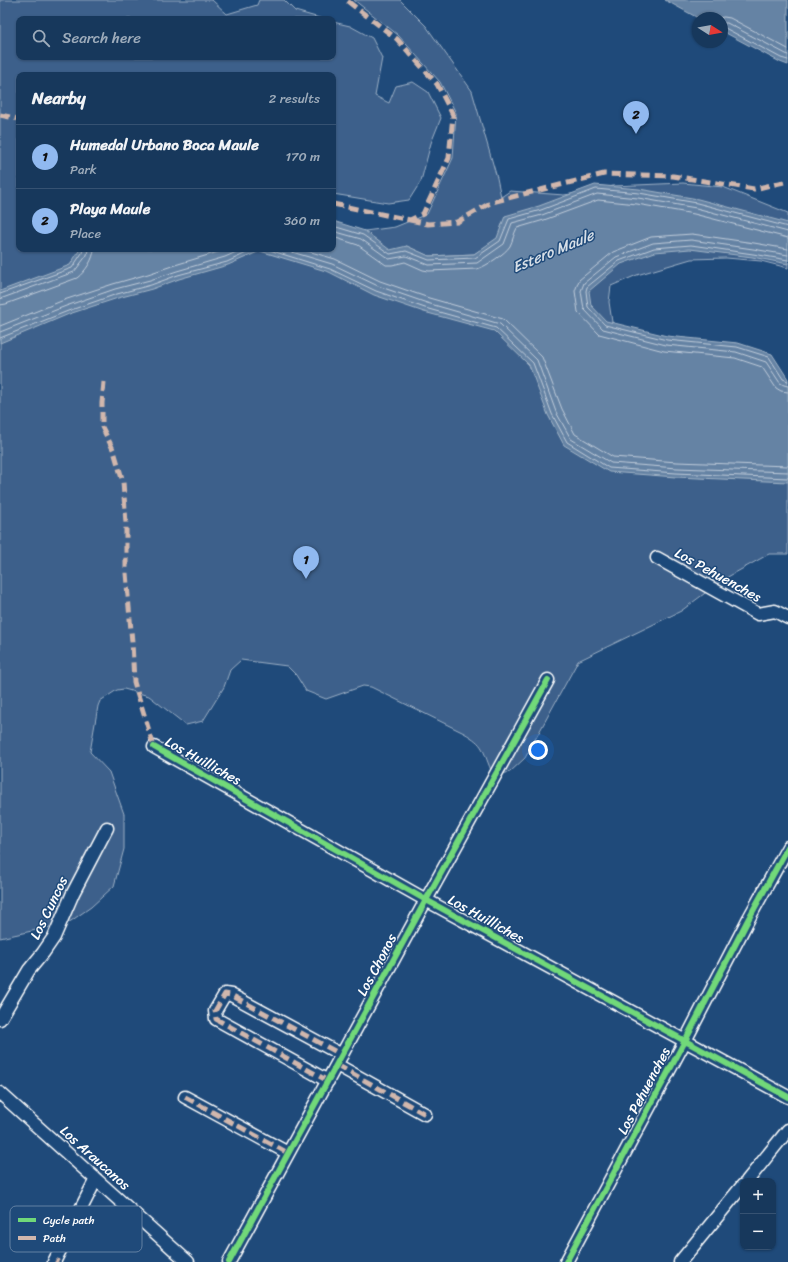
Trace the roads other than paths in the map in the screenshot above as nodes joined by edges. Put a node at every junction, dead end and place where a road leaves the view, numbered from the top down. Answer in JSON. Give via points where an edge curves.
{"nodes":[{"id":1,"x":657,"y":558,"type":"dead end"},
{"id":2,"x":788,"y":618,"type":"edge"},
{"id":3,"x":548,"y":680,"type":"dead end"},
{"id":4,"x":154,"y":747,"type":"dead end"},
{"id":5,"x":108,"y":828,"type":"dead end"},
{"id":6,"x":788,"y":847,"type":"edge"},
{"id":7,"x":426,"y":900,"type":"junction"},
{"id":8,"x":0,"y":1019,"type":"edge"},
{"id":9,"x":685,"y":1042,"type":"junction"},
{"id":10,"x":340,"y":1060,"type":"junction"},
{"id":11,"x":328,"y":1081,"type":"junction"},
{"id":12,"x":0,"y":1092,"type":"edge"},
{"id":13,"x":185,"y":1097,"type":"dead end"},
{"id":14,"x":788,"y":1097,"type":"edge"},
{"id":15,"x":425,"y":1114,"type":"dead end"},
{"id":16,"x":788,"y":1130,"type":"edge"},
{"id":17,"x":288,"y":1153,"type":"junction"},
{"id":18,"x":749,"y":1178,"type":"edge"},
{"id":19,"x":96,"y":1179,"type":"junction"},
{"id":20,"x":740,"y":1189,"type":"edge"},
{"id":21,"x":83,"y":1206,"type":"edge"},
{"id":22,"x":126,"y":1206,"type":"edge"},
{"id":23,"x":142,"y":1220,"type":"edge"},
{"id":24,"x":60,"y":1252,"type":"edge"},
{"id":25,"x":56,"y":1261,"type":"edge"},
{"id":26,"x":188,"y":1262,"type":"edge"},
{"id":27,"x":229,"y":1262,"type":"edge"},
{"id":28,"x":566,"y":1262,"type":"edge"},
{"id":29,"x":680,"y":1262,"type":"edge"}],
"edges":[{"from":1,"to":2,"type":"street","name":"Los Pehuenches","via":[[758,614],[775,611]]},
{"from":3,"to":7,"type":"street","name":"Los Chonos"},
{"from":4,"to":7,"type":"street","name":"Los Huilliches"},
{"from":5,"to":8,"type":"street","name":"Los Cuncos","via":[[73,893],[54,937],[29,970]]},
{"from":6,"to":9,"type":"street","name":"Los Pehuenches"},
{"from":7,"to":9,"type":"street","name":"Los Huilliches"},
{"from":7,"to":10,"type":"street","name":"Los Chonos"},
{"from":9,"to":14,"type":"street","name":"Los Huilliches"},
{"from":9,"to":28,"type":"street","name":"Los Pehuenches"},
{"from":10,"to":11,"type":"street","name":"Los Chonos"},
{"from":10,"to":11,"type":"street","via":[[231,995],[225,994],[215,1011],[216,1019]]},
{"from":10,"to":15,"type":"street"},
{"from":11,"to":17,"type":"street","name":"Los Chonos"},
{"from":12,"to":19,"type":"street","name":"Los Araucanos"},
{"from":13,"to":17,"type":"street"},
{"from":16,"to":18,"type":"street"},
{"from":17,"to":27,"type":"street","name":"Los Chonos"},
{"from":19,"to":21,"type":"street"},
{"from":19,"to":22,"type":"street","name":"Los Araucanos"},
{"from":20,"to":29,"type":"street"},
{"from":23,"to":26,"type":"street","name":"Los Araucanos"},
{"from":24,"to":25,"type":"street"}]}
